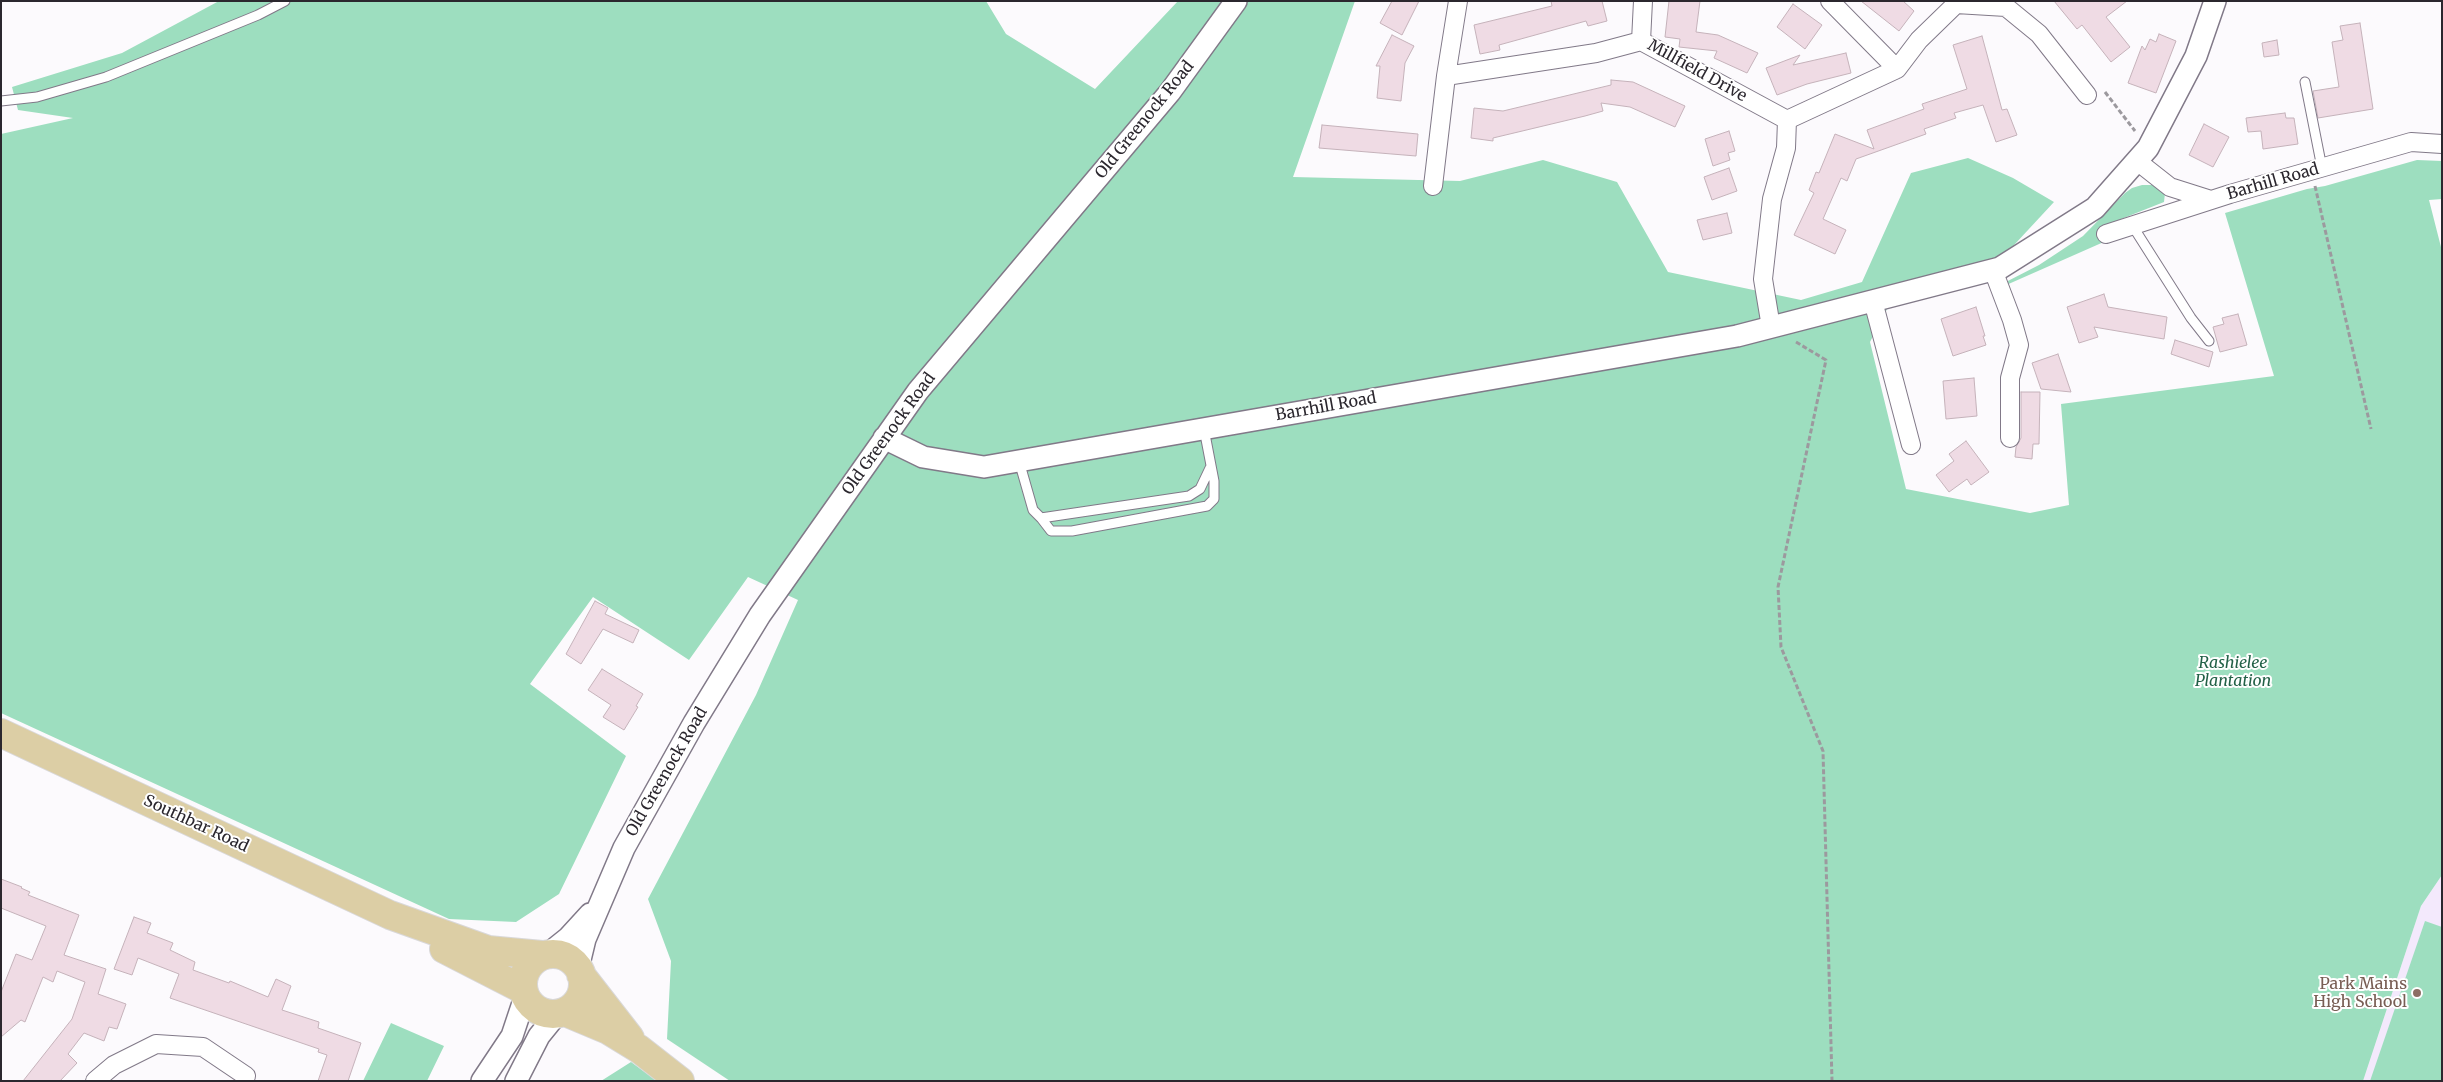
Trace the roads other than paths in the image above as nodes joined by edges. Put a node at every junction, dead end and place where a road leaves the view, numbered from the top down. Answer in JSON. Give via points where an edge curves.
{"nodes":[{"id":1,"x":285,"y":1,"type":"edge"},
{"id":2,"x":1236,"y":1,"type":"edge"},
{"id":3,"x":1458,"y":1,"type":"edge"},
{"id":4,"x":1643,"y":1,"type":"edge"},
{"id":5,"x":1830,"y":1,"type":"edge"},
{"id":6,"x":2215,"y":1,"type":"edge"},
{"id":7,"x":1641,"y":41,"type":"junction"},
{"id":8,"x":1897,"y":69,"type":"junction"},
{"id":9,"x":1446,"y":76,"type":"junction"},
{"id":10,"x":2306,"y":82,"type":"dead end"},
{"id":11,"x":2087,"y":95,"type":"road end"},
{"id":12,"x":1,"y":101,"type":"edge"},
{"id":13,"x":1787,"y":120,"type":"junction"},
{"id":14,"x":2442,"y":144,"type":"edge"},
{"id":15,"x":2142,"y":155,"type":"junction"},
{"id":16,"x":2316,"y":169,"type":"junction"},
{"id":17,"x":1433,"y":186,"type":"dead end"},
{"id":18,"x":2212,"y":200,"type":"junction"},
{"id":19,"x":2132,"y":225,"type":"junction"},
{"id":20,"x":2106,"y":234,"type":"dead end"},
{"id":21,"x":1993,"y":270,"type":"junction"},
{"id":22,"x":1873,"y":301,"type":"junction"},
{"id":23,"x":1771,"y":327,"type":"junction"},
{"id":24,"x":2209,"y":341,"type":"dead end"},
{"id":25,"x":1204,"y":428,"type":"junction"},
{"id":26,"x":884,"y":438,"type":"junction"},
{"id":27,"x":2010,"y":438,"type":"dead end"},
{"id":28,"x":1911,"y":446,"type":"dead end"},
{"id":29,"x":1019,"y":461,"type":"junction"},
{"id":30,"x":1210,"y":468,"type":"junction"},
{"id":31,"x":1042,"y":518,"type":"junction"},
{"id":32,"x":1,"y":733,"type":"edge"},
{"id":33,"x":598,"y":904,"type":"junction"},
{"id":34,"x":390,"y":915,"type":"junction"},
{"id":35,"x":545,"y":955,"type":"junction"},
{"id":36,"x":580,"y":971,"type":"junction"},
{"id":37,"x":523,"y":993,"type":"junction"},
{"id":38,"x":560,"y":1013,"type":"junction"},
{"id":39,"x":638,"y":1049,"type":"junction"},
{"id":40,"x":246,"y":1076,"type":"dead end"},
{"id":41,"x":96,"y":1081,"type":"edge"},
{"id":42,"x":482,"y":1081,"type":"edge"},
{"id":43,"x":516,"y":1081,"type":"edge"},
{"id":44,"x":680,"y":1081,"type":"edge"}],
"edges":[{"from":1,"to":12,"type":"lane","via":[[106,77],[36,97]]},
{"from":2,"to":26,"type":"street","name":"Old Greenock Road","via":[[1170,92],[918,390]]},
{"from":3,"to":9,"type":"street"},
{"from":4,"to":7,"type":"street"},
{"from":5,"to":8,"type":"street"},
{"from":6,"to":15,"type":"street","name":"Barrhill Road","via":[[2196,56]]},
{"from":7,"to":9,"type":"street","name":"Millfield Drive","via":[[1596,53]]},
{"from":7,"to":13,"type":"street","name":"Millfield Drive"},
{"from":8,"to":11,"type":"street","via":[[1919,40],[1956,4],[2006,6],[2038,34]]},
{"from":8,"to":13,"type":"street"},
{"from":9,"to":17,"type":"street"},
{"from":10,"to":16,"type":"lane"},
{"from":13,"to":23,"type":"street","via":[[1786,148],[1772,199],[1763,279]]},
{"from":14,"to":16,"type":"street","name":"Barhill Road","via":[[2411,142]]},
{"from":15,"to":18,"type":"street","via":[[2170,186]]},
{"from":15,"to":21,"type":"street","name":"Barrhill Road","via":[[2095,208]]},
{"from":16,"to":18,"type":"street","name":"Barhill Road"},
{"from":18,"to":19,"type":"street","name":"Barhill Road"},
{"from":19,"to":20,"type":"street","name":"Barhill Road"},
{"from":19,"to":24,"type":"lane"},
{"from":21,"to":22,"type":"street","name":"Barrhill Road"},
{"from":21,"to":27,"type":"street","via":[[2020,345],[2010,378]]},
{"from":22,"to":23,"type":"street","name":"Barrhill Road"},
{"from":22,"to":28,"type":"street"},
{"from":23,"to":25,"type":"street","name":"Barrhill Road","via":[[1737,336]]},
{"from":25,"to":29,"type":"street","name":"Barrhill Road"},
{"from":25,"to":30,"type":"lane"},
{"from":26,"to":29,"type":"street","name":"Barrhill Road","via":[[923,458],[984,467]]},
{"from":26,"to":33,"type":"street","name":"Old Greenock Road","via":[[760,615],[694,723],[624,848]]},
{"from":29,"to":31,"type":"lane","via":[[1033,510]]},
{"from":30,"to":31,"type":"lane","via":[[1200,490],[1189,496]]},
{"from":30,"to":31,"type":"lane","via":[[1214,498],[1207,506],[1072,531],[1051,531]]},
{"from":32,"to":34,"type":"main road","name":"Southbar Road"},
{"from":33,"to":35,"type":"street","name":"Old Greenock Road","via":[[568,938]]},
{"from":33,"to":36,"type":"street","name":"Old Greenock Road","via":[[585,939]]},
{"from":34,"to":35,"type":"main road","name":"Southbar Road","via":[[488,950]]},
{"from":34,"to":37,"type":"main road","name":"Southbar Road"},
{"from":35,"to":36,"type":"main road","via":[[565,956]]},
{"from":35,"to":37,"type":"main road","via":[[526,969],[522,978]]},
{"from":36,"to":38,"type":"main road","via":[[583,983],[578,1000]]},
{"from":36,"to":39,"type":"main road"},
{"from":37,"to":38,"type":"main road","via":[[537,1011]]},
{"from":37,"to":42,"type":"street","via":[[512,1036]]},
{"from":38,"to":39,"type":"main road","via":[[596,1024]]},
{"from":38,"to":43,"type":"street","via":[[539,1036]]},
{"from":39,"to":44,"type":"main road"},
{"from":40,"to":41,"type":"street","via":[[204,1047],[156,1044],[114,1065]]}]}
